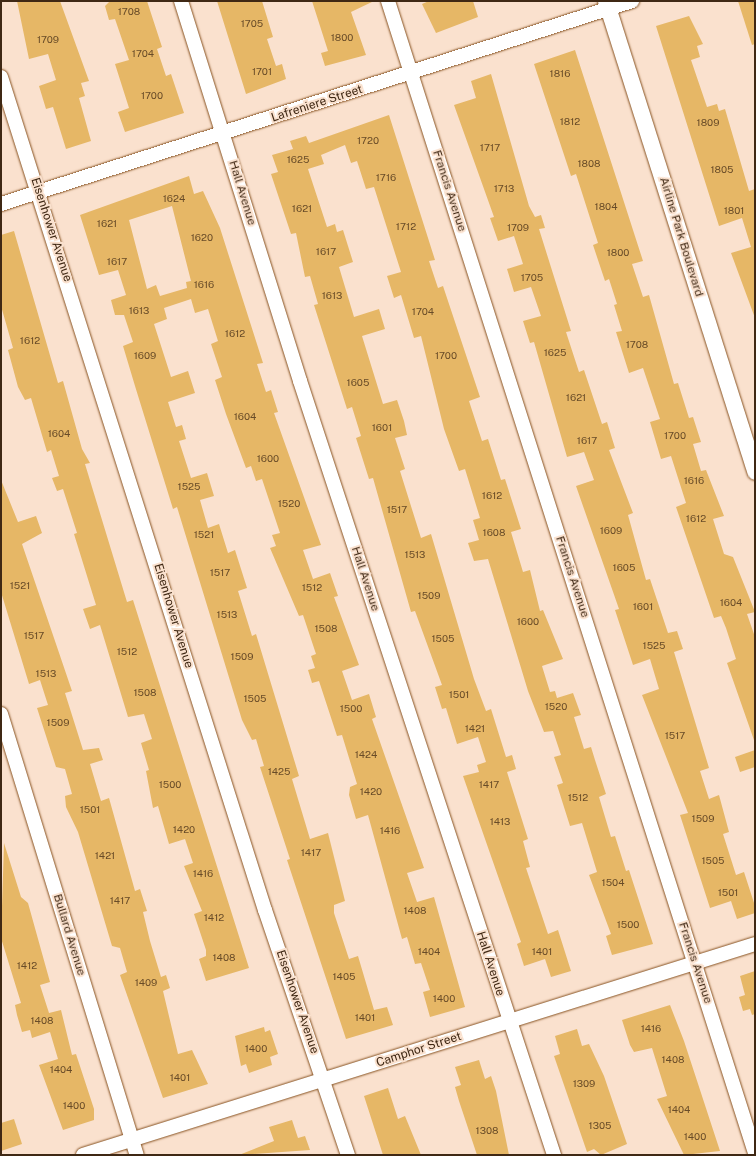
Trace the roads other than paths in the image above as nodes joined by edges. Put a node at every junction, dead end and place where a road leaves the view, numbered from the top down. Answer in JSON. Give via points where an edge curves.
{"nodes":[{"id":1,"x":181,"y":1,"type":"edge"},
{"id":2,"x":388,"y":1,"type":"edge"},
{"id":3,"x":632,"y":1,"type":"edge"},
{"id":4,"x":608,"y":5,"type":"edge"},
{"id":5,"x":411,"y":74,"type":"junction"},
{"id":6,"x":1,"y":77,"type":"edge"},
{"id":7,"x":224,"y":134,"type":"junction"},
{"id":8,"x":39,"y":192,"type":"junction"},
{"id":9,"x":1,"y":204,"type":"edge"},
{"id":10,"x":755,"y":472,"type":"edge"},
{"id":11,"x":1,"y":714,"type":"edge"},
{"id":12,"x":755,"y":944,"type":"edge"},
{"id":13,"x":696,"y":963,"type":"junction"},
{"id":14,"x":509,"y":1021,"type":"junction"},
{"id":15,"x":324,"y":1081,"type":"junction"},
{"id":16,"x":132,"y":1139,"type":"junction"},
{"id":17,"x":755,"y":1154,"type":"edge"},
{"id":18,"x":83,"y":1155,"type":"edge"},
{"id":19,"x":137,"y":1155,"type":"edge"},
{"id":20,"x":348,"y":1155,"type":"edge"},
{"id":21,"x":554,"y":1155,"type":"edge"}],
"edges":[{"from":1,"to":7,"type":"street","name":"Hall Avenue"},
{"from":2,"to":5,"type":"street","name":"Francis Avenue"},
{"from":3,"to":4,"type":"street","name":"Lafreniere Street"},
{"from":4,"to":5,"type":"street","name":"Lafreniere Street"},
{"from":4,"to":10,"type":"street","name":"Airline Park Boulevard"},
{"from":5,"to":7,"type":"street","name":"Lafreniere Street"},
{"from":5,"to":13,"type":"street","name":"Francis Avenue"},
{"from":6,"to":8,"type":"street","name":"Eisenhower Avenue"},
{"from":7,"to":8,"type":"street","name":"Lafreniere Street"},
{"from":7,"to":14,"type":"street","name":"Hall Avenue"},
{"from":8,"to":9,"type":"street","name":"Lafreniere Street"},
{"from":8,"to":15,"type":"street","name":"Eisenhower Avenue","via":[[265,910]]},
{"from":11,"to":16,"type":"street","name":"Bullard Avenue"},
{"from":12,"to":13,"type":"street","name":"Camphor Street"},
{"from":13,"to":14,"type":"street","name":"Camphor Street"},
{"from":13,"to":17,"type":"street","name":"Francis Avenue"},
{"from":14,"to":15,"type":"street","name":"Camphor Street"},
{"from":14,"to":21,"type":"street","name":"Hall Avenue"},
{"from":15,"to":16,"type":"street","name":"Camphor Street"},
{"from":15,"to":20,"type":"street","name":"Eisenhower Avenue"},
{"from":16,"to":18,"type":"street","name":"Camphor Street"},
{"from":16,"to":19,"type":"street","name":"Bullard Avenue"}]}
